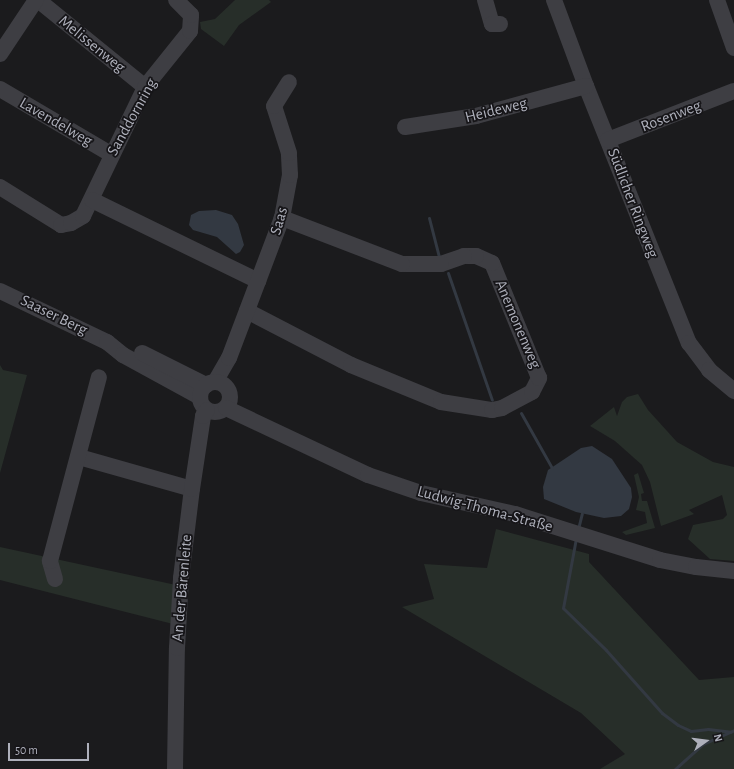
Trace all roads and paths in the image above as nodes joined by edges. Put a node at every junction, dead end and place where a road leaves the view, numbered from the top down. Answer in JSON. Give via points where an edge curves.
{"nodes":[{"id":1,"x":37,"y":0,"type":"edge"},
{"id":2,"x":176,"y":0,"type":"edge"},
{"id":3,"x":485,"y":0,"type":"edge"},
{"id":4,"x":554,"y":0,"type":"edge"},
{"id":5,"x":717,"y":0,"type":"edge"},
{"id":6,"x":500,"y":24,"type":"dead end"},
{"id":7,"x":734,"y":48,"type":"edge"},
{"id":8,"x":0,"y":54,"type":"edge"},
{"id":9,"x":289,"y":82,"type":"dead end"},
{"id":10,"x":586,"y":86,"type":"junction"},
{"id":11,"x":145,"y":87,"type":"junction"},
{"id":12,"x":0,"y":89,"type":"edge"},
{"id":13,"x":734,"y":91,"type":"edge"},
{"id":14,"x":405,"y":127,"type":"dead end"},
{"id":15,"x":608,"y":140,"type":"junction"},
{"id":16,"x":111,"y":154,"type":"junction"},
{"id":17,"x":0,"y":187,"type":"edge"},
{"id":18,"x":92,"y":200,"type":"junction"},
{"id":19,"x":282,"y":218,"type":"junction"},
{"id":20,"x":258,"y":281,"type":"junction"},
{"id":21,"x":0,"y":291,"type":"edge"},
{"id":22,"x":247,"y":311,"type":"junction"},
{"id":23,"x":99,"y":377,"type":"dead end"},
{"id":24,"x":734,"y":391,"type":"edge"},
{"id":25,"x":216,"y":395,"type":"junction"},
{"id":26,"x":79,"y":458,"type":"junction"},
{"id":27,"x":192,"y":489,"type":"junction"},
{"id":28,"x":734,"y":570,"type":"edge"},
{"id":29,"x":54,"y":579,"type":"dead end"},
{"id":30,"x":175,"y":769,"type":"edge"}],
"edges":[{"from":1,"to":8,"type":"street"},
{"from":1,"to":11,"type":"street","name":"Melissenweg"},
{"from":2,"to":11,"type":"street","name":"Sanddornring","via":[[190,16],[190,31]]},
{"from":3,"to":6,"type":"street","via":[[492,24]]},
{"from":4,"to":10,"type":"street","name":"Südlicher Ringweg"},
{"from":5,"to":7,"type":"street"},
{"from":9,"to":19,"type":"street","name":"Saas","via":[[274,106],[289,154],[290,175]]},
{"from":10,"to":14,"type":"street","name":"Heideweg","via":[[476,116]]},
{"from":10,"to":15,"type":"street","name":"Südlicher Ringweg"},
{"from":11,"to":16,"type":"street","name":"Sanddornring"},
{"from":12,"to":16,"type":"street","name":"Lavendelweg"},
{"from":13,"to":15,"type":"street","name":"Rosenweg"},
{"from":15,"to":24,"type":"street","name":"Südlicher Ringweg","via":[[689,343],[709,370]]},
{"from":16,"to":18,"type":"street","name":"Sanddornring"},
{"from":17,"to":18,"type":"street","name":"Sanddornring","via":[[61,225],[83,216]]},
{"from":18,"to":20,"type":"street"},
{"from":19,"to":20,"type":"street","name":"Saas"},
{"from":19,"to":22,"type":"street","name":"Anemonenweg","via":[[402,264],[441,264],[464,256],[476,256],[492,263],[539,378],[532,392],[502,408],[492,410],[441,402],[351,365]]},
{"from":20,"to":22,"type":"street","name":"Saas"},
{"from":21,"to":25,"type":"street","name":"Saaser Berg","via":[[106,342],[124,355]]},
{"from":22,"to":25,"type":"street","name":"Saas","via":[[229,358],[230,371]]},
{"from":23,"to":26,"type":"street"},
{"from":25,"to":27,"type":"street","name":"An der Bärenleite","via":[[203,416]]},
{"from":25,"to":28,"type":"street","name":"Ludwig-Thoma-Straße","via":[[251,421],[268,426],[317,453],[368,475],[421,492],[515,514],[660,560],[696,567]]},
{"from":26,"to":27,"type":"street"},
{"from":26,"to":29,"type":"street","via":[[50,560]]},
{"from":27,"to":30,"type":"street","name":"An der Bärenleite","via":[[178,633]]}]}
